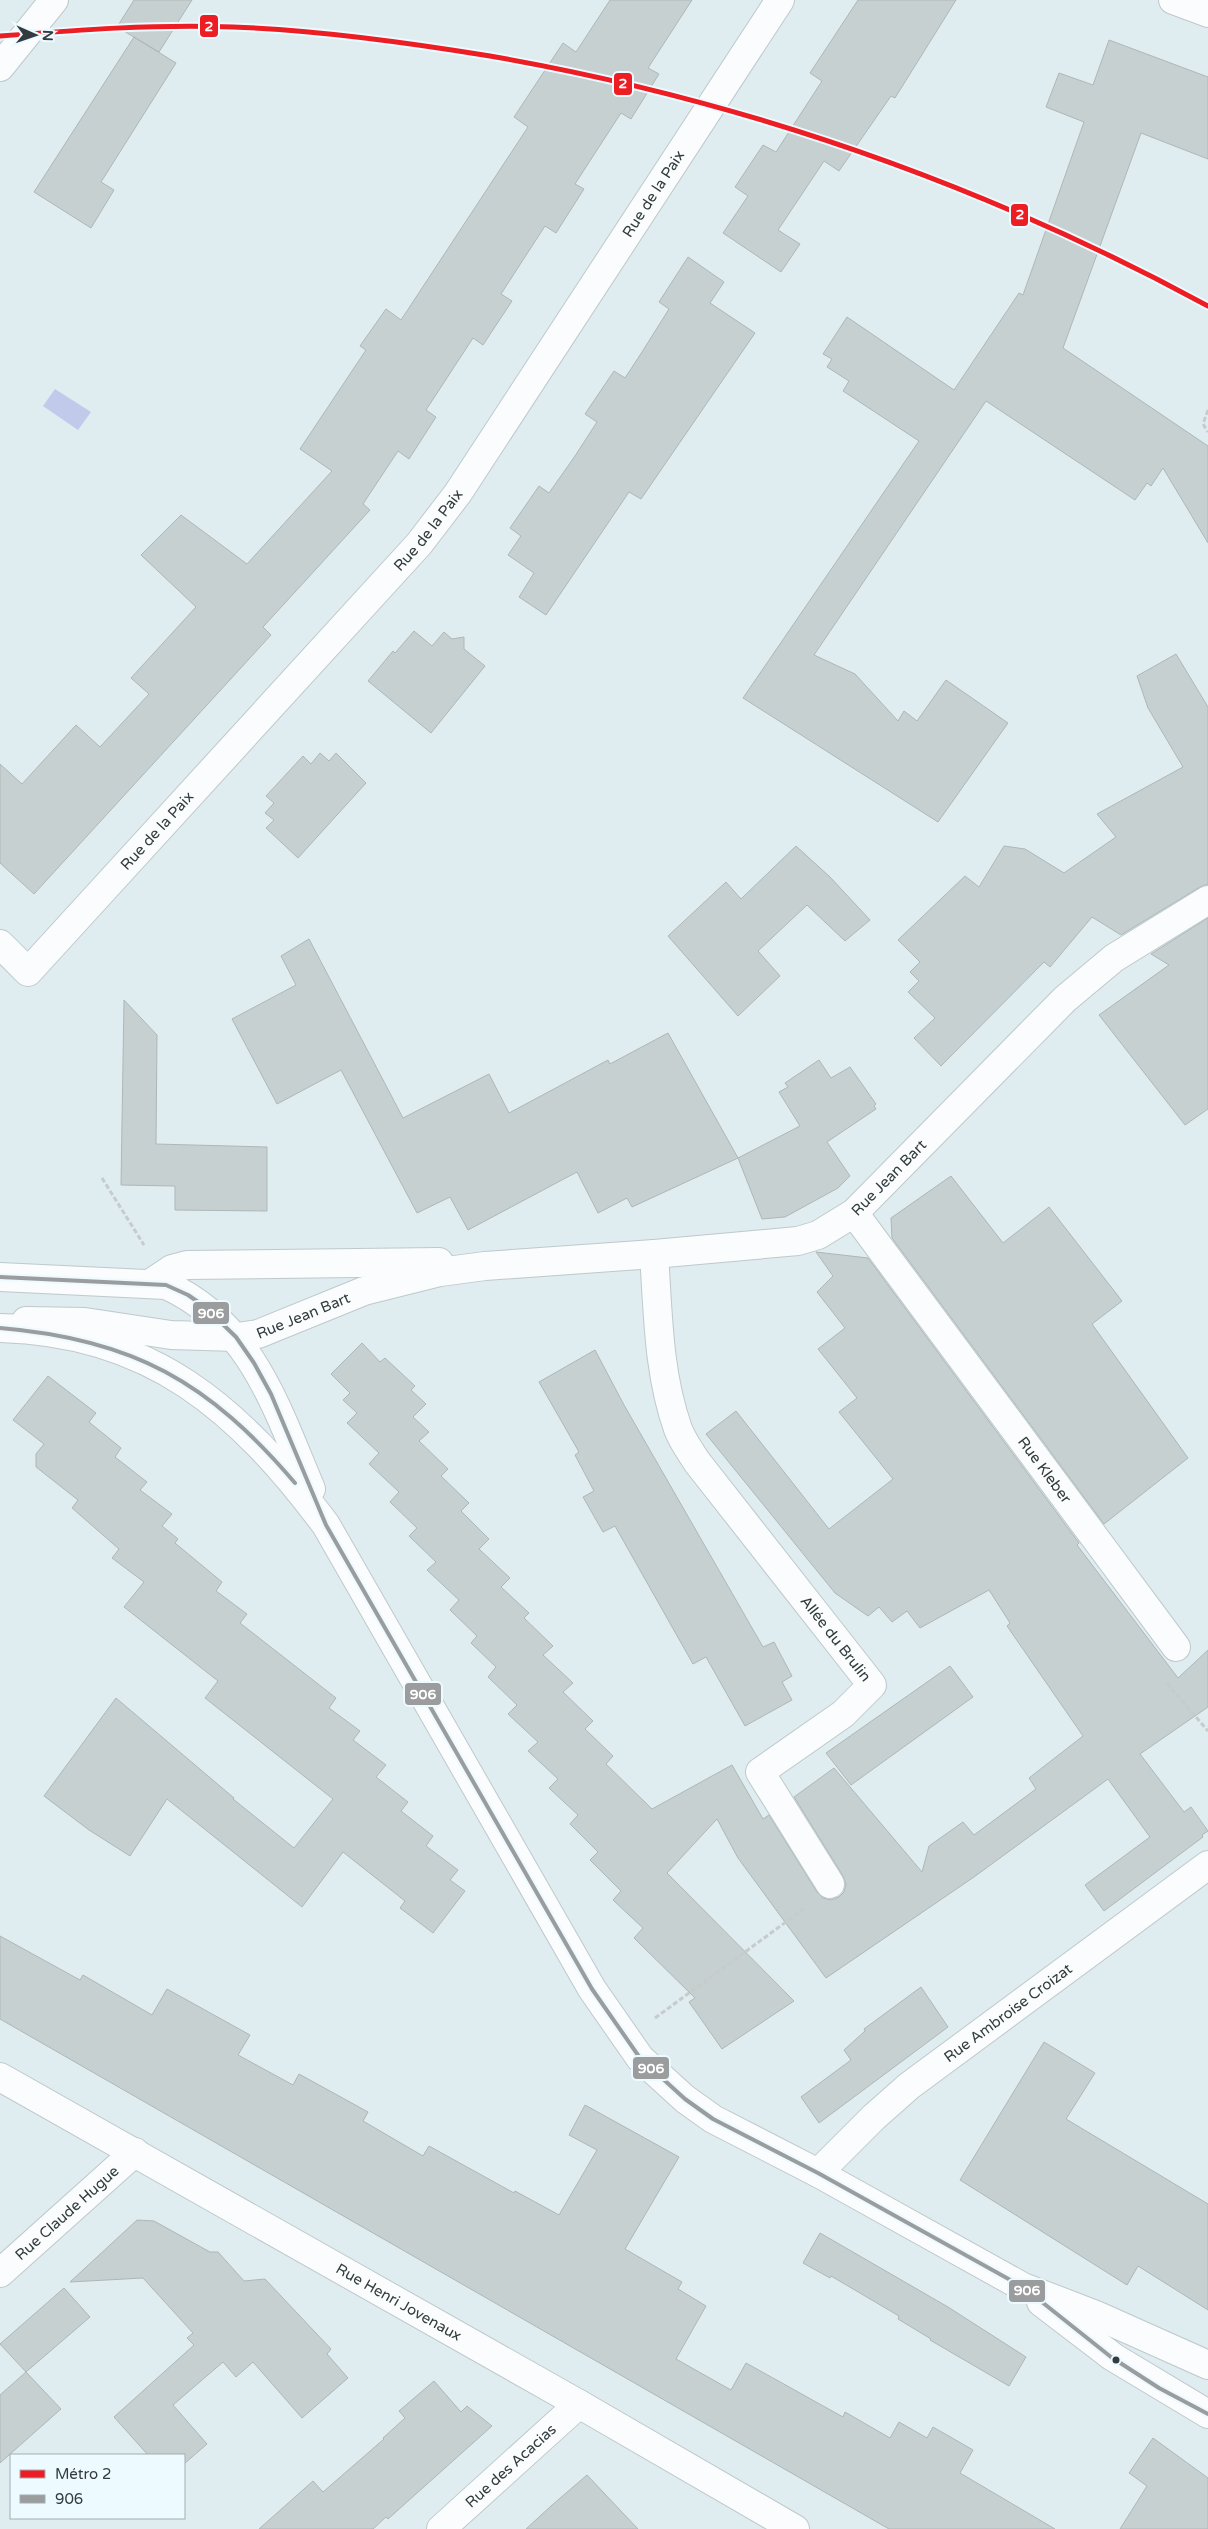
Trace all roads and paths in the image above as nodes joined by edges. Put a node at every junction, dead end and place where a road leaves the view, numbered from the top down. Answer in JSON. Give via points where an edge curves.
{"nodes":[{"id":1,"x":54,"y":0,"type":"edge"},
{"id":2,"x":780,"y":0,"type":"edge"},
{"id":3,"x":1173,"y":0,"type":"edge"},
{"id":4,"x":1208,"y":13,"type":"edge"},
{"id":5,"x":0,"y":67,"type":"edge"},
{"id":6,"x":1208,"y":410,"type":"edge"},
{"id":7,"x":1208,"y":432,"type":"edge"},
{"id":8,"x":1208,"y":900,"type":"edge"},
{"id":9,"x":0,"y":944,"type":"edge"},
{"id":10,"x":102,"y":1178,"type":"dead end"},
{"id":11,"x":854,"y":1213,"type":"junction"},
{"id":12,"x":654,"y":1254,"type":"junction"},
{"id":13,"x":485,"y":1266,"type":"junction"},
{"id":14,"x":161,"y":1276,"type":"junction"},
{"id":15,"x":0,"y":1277,"type":"edge"},
{"id":16,"x":0,"y":1323,"type":"edge"},
{"id":17,"x":0,"y":1328,"type":"edge"},
{"id":18,"x":236,"y":1338,"type":"junction"},
{"id":19,"x":326,"y":1525,"type":"junction"},
{"id":20,"x":1176,"y":1647,"type":"joint"},
{"id":21,"x":1208,"y":1731,"type":"edge"},
{"id":22,"x":1208,"y":1865,"type":"edge"},
{"id":23,"x":830,"y":1884,"type":"joint"},
{"id":24,"x":626,"y":2039,"type":"junction"},
{"id":25,"x":0,"y":2077,"type":"edge"},
{"id":26,"x":135,"y":2152,"type":"junction"},
{"id":27,"x":818,"y":2173,"type":"junction"},
{"id":28,"x":0,"y":2274,"type":"edge"},
{"id":29,"x":1023,"y":2287,"type":"junction"},
{"id":30,"x":1208,"y":2365,"type":"edge"},
{"id":31,"x":579,"y":2404,"type":"junction"},
{"id":32,"x":1208,"y":2414,"type":"edge"},
{"id":33,"x":441,"y":2529,"type":"edge"},
{"id":34,"x":795,"y":2529,"type":"edge"}],
"edges":[{"from":1,"to":5,"type":"street"},
{"from":2,"to":9,"type":"street","name":"Rue de la Paix","via":[[458,492],[419,544],[28,972]]},
{"from":3,"to":4,"type":"street"},
{"from":6,"to":7,"type":"path","via":[[1203,424]]},
{"from":8,"to":11,"type":"street","name":"Rue Jean Bart","via":[[1114,958],[1065,999]]},
{"from":10,"to":14,"type":"path"},
{"from":11,"to":12,"type":"street","name":"Rue Jean Bart","via":[[818,1235],[798,1241]]},
{"from":11,"to":20,"type":"street","name":"Rue Kleber"},
{"from":12,"to":13,"type":"street","name":"Rue Jean Bart"},
{"from":12,"to":23,"type":"street","name":"Allée du Brulin","via":[[661,1352],[678,1431],[697,1462],[872,1685],[843,1714],[760,1772]]},
{"from":13,"to":14,"type":"street","name":"Rue Jean Bart","via":[[416,1260],[209,1263],[187,1265]]},
{"from":13,"to":18,"type":"street","name":"Rue Jean Bart","via":[[440,1272],[364,1291],[258,1334]]},
{"from":14,"to":15,"type":"street","name":"Rue Jean Bart"},
{"from":14,"to":18,"type":"street","via":[[166,1285],[204,1306]]},
{"from":16,"to":18,"type":"street","name":"Rue Jean Bart","via":[[85,1322],[171,1335]]},
{"from":17,"to":19,"type":"street","via":[[97,1341],[167,1371],[202,1394],[257,1441],[285,1470]]},
{"from":18,"to":19,"type":"street","via":[[271,1394]]},
{"from":19,"to":24,"type":"street","via":[[592,1989]]},
{"from":20,"to":21,"type":"path","via":[[1165,1680]]},
{"from":22,"to":27,"type":"street","name":"Rue Ambroise Croizat","via":[[909,2086]]},
{"from":23,"to":24,"type":"path","via":[[810,1904]]},
{"from":24,"to":27,"type":"street","via":[[662,2080],[713,2120]]},
{"from":25,"to":26,"type":"street","name":"Rue Henri Jovenaux"},
{"from":26,"to":28,"type":"street","name":"Rue Claude Hugue"},
{"from":26,"to":31,"type":"street","name":"Rue Henri Jovenaux"},
{"from":27,"to":29,"type":"street"},
{"from":29,"to":30,"type":"street"},
{"from":29,"to":32,"type":"street","via":[[1114,2357]]},
{"from":31,"to":33,"type":"street","name":"Rue des Acacias"},
{"from":31,"to":34,"type":"street","name":"Rue Henri Jovenaux"}]}
